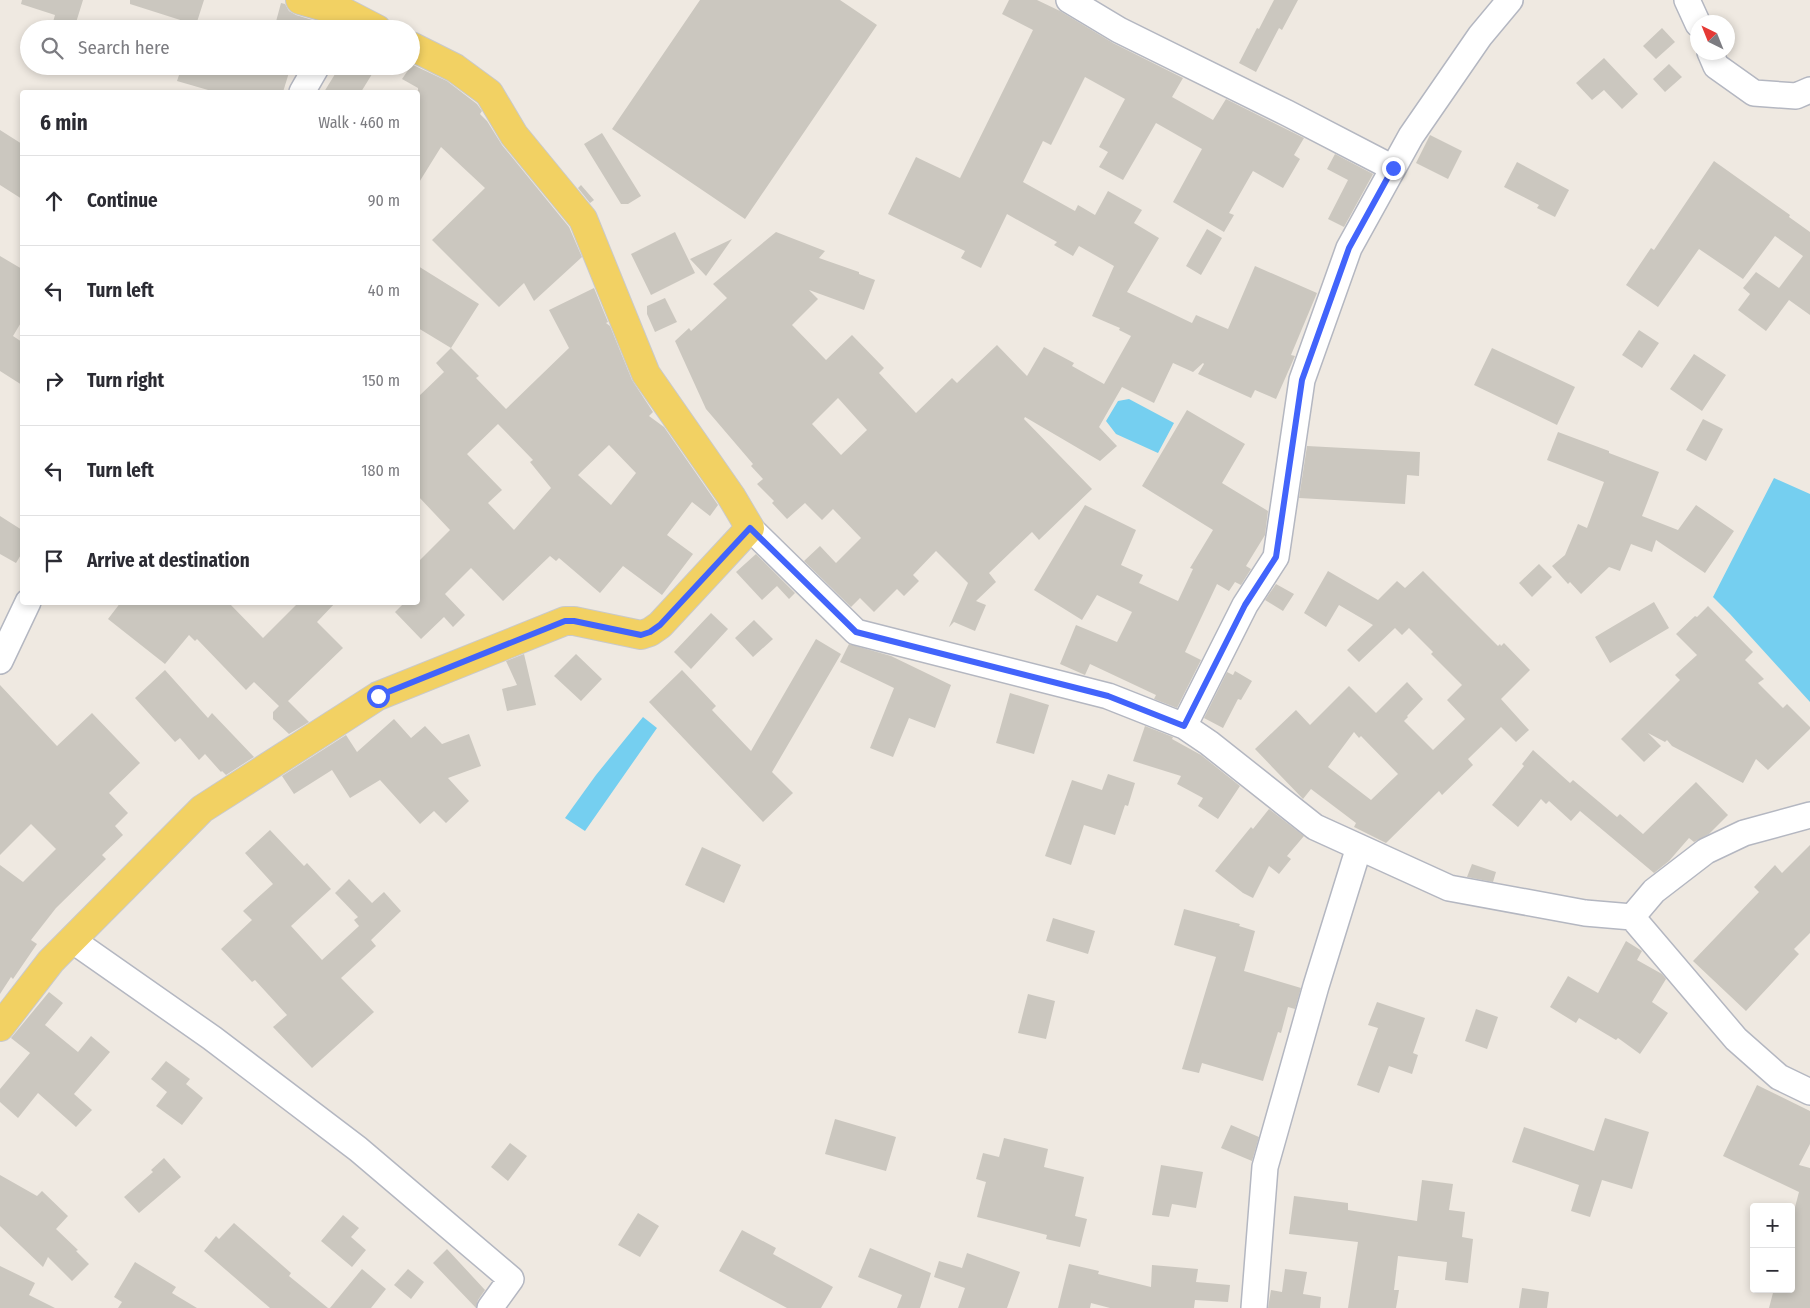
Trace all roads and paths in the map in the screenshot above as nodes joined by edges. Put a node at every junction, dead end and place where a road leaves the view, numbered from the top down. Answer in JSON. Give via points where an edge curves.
{"nodes":[{"id":1,"x":300,"y":0,"type":"edge"},
{"id":2,"x":1069,"y":0,"type":"edge"},
{"id":3,"x":1510,"y":0,"type":"edge"},
{"id":4,"x":1687,"y":0,"type":"edge"},
{"id":5,"x":1694,"y":15,"type":"edge"},
{"id":6,"x":340,"y":20,"type":"edge"},
{"id":7,"x":420,"y":50,"type":"edge"},
{"id":8,"x":1713,"y":60,"type":"edge"},
{"id":9,"x":312,"y":75,"type":"edge"},
{"id":10,"x":303,"y":90,"type":"edge"},
{"id":11,"x":1810,"y":90,"type":"edge"},
{"id":12,"x":1393,"y":168,"type":"junction"},
{"id":13,"x":750,"y":528,"type":"junction"},
{"id":14,"x":27,"y":605,"type":"edge"},
{"id":15,"x":0,"y":661,"type":"edge"},
{"id":16,"x":1184,"y":726,"type":"junction"},
{"id":17,"x":1810,"y":815,"type":"edge"},
{"id":18,"x":1359,"y":847,"type":"junction"},
{"id":19,"x":1632,"y":917,"type":"junction"},
{"id":20,"x":72,"y":940,"type":"junction"},
{"id":21,"x":0,"y":1027,"type":"edge"},
{"id":22,"x":1810,"y":1092,"type":"edge"},
{"id":23,"x":490,"y":1308,"type":"edge"},
{"id":24,"x":1254,"y":1308,"type":"edge"}],
"edges":[{"from":1,"to":6,"type":"main road"},
{"from":2,"to":12,"type":"street","via":[[1119,30]]},
{"from":3,"to":12,"type":"street","via":[[1475,44],[1411,136]]},
{"from":4,"to":5,"type":"street"},
{"from":7,"to":13,"type":"main road","via":[[455,68],[489,93],[514,135],[584,219],[646,374]]},
{"from":8,"to":11,"type":"street","via":[[1716,66],[1754,93],[1796,96]]},
{"from":9,"to":10,"type":"street"},
{"from":12,"to":16,"type":"street","via":[[1349,248],[1302,380],[1276,557],[1245,605]]},
{"from":13,"to":16,"type":"street","via":[[856,632],[1108,696]]},
{"from":13,"to":20,"type":"main road","via":[[650,632],[641,635],[565,621],[378,696],[202,809]]},
{"from":14,"to":15,"type":"street"},
{"from":16,"to":18,"type":"street","via":[[1315,827]]},
{"from":17,"to":19,"type":"street","via":[[1744,833],[1706,851],[1654,891]]},
{"from":18,"to":19,"type":"street","via":[[1449,888],[1585,913]]},
{"from":18,"to":24,"type":"street","via":[[1266,1167]]},
{"from":19,"to":22,"type":"street","via":[[1736,1039],[1779,1077]]},
{"from":20,"to":21,"type":"main road","via":[[51,961]]},
{"from":20,"to":23,"type":"street","via":[[212,1038],[342,1137],[512,1279]]}]}
